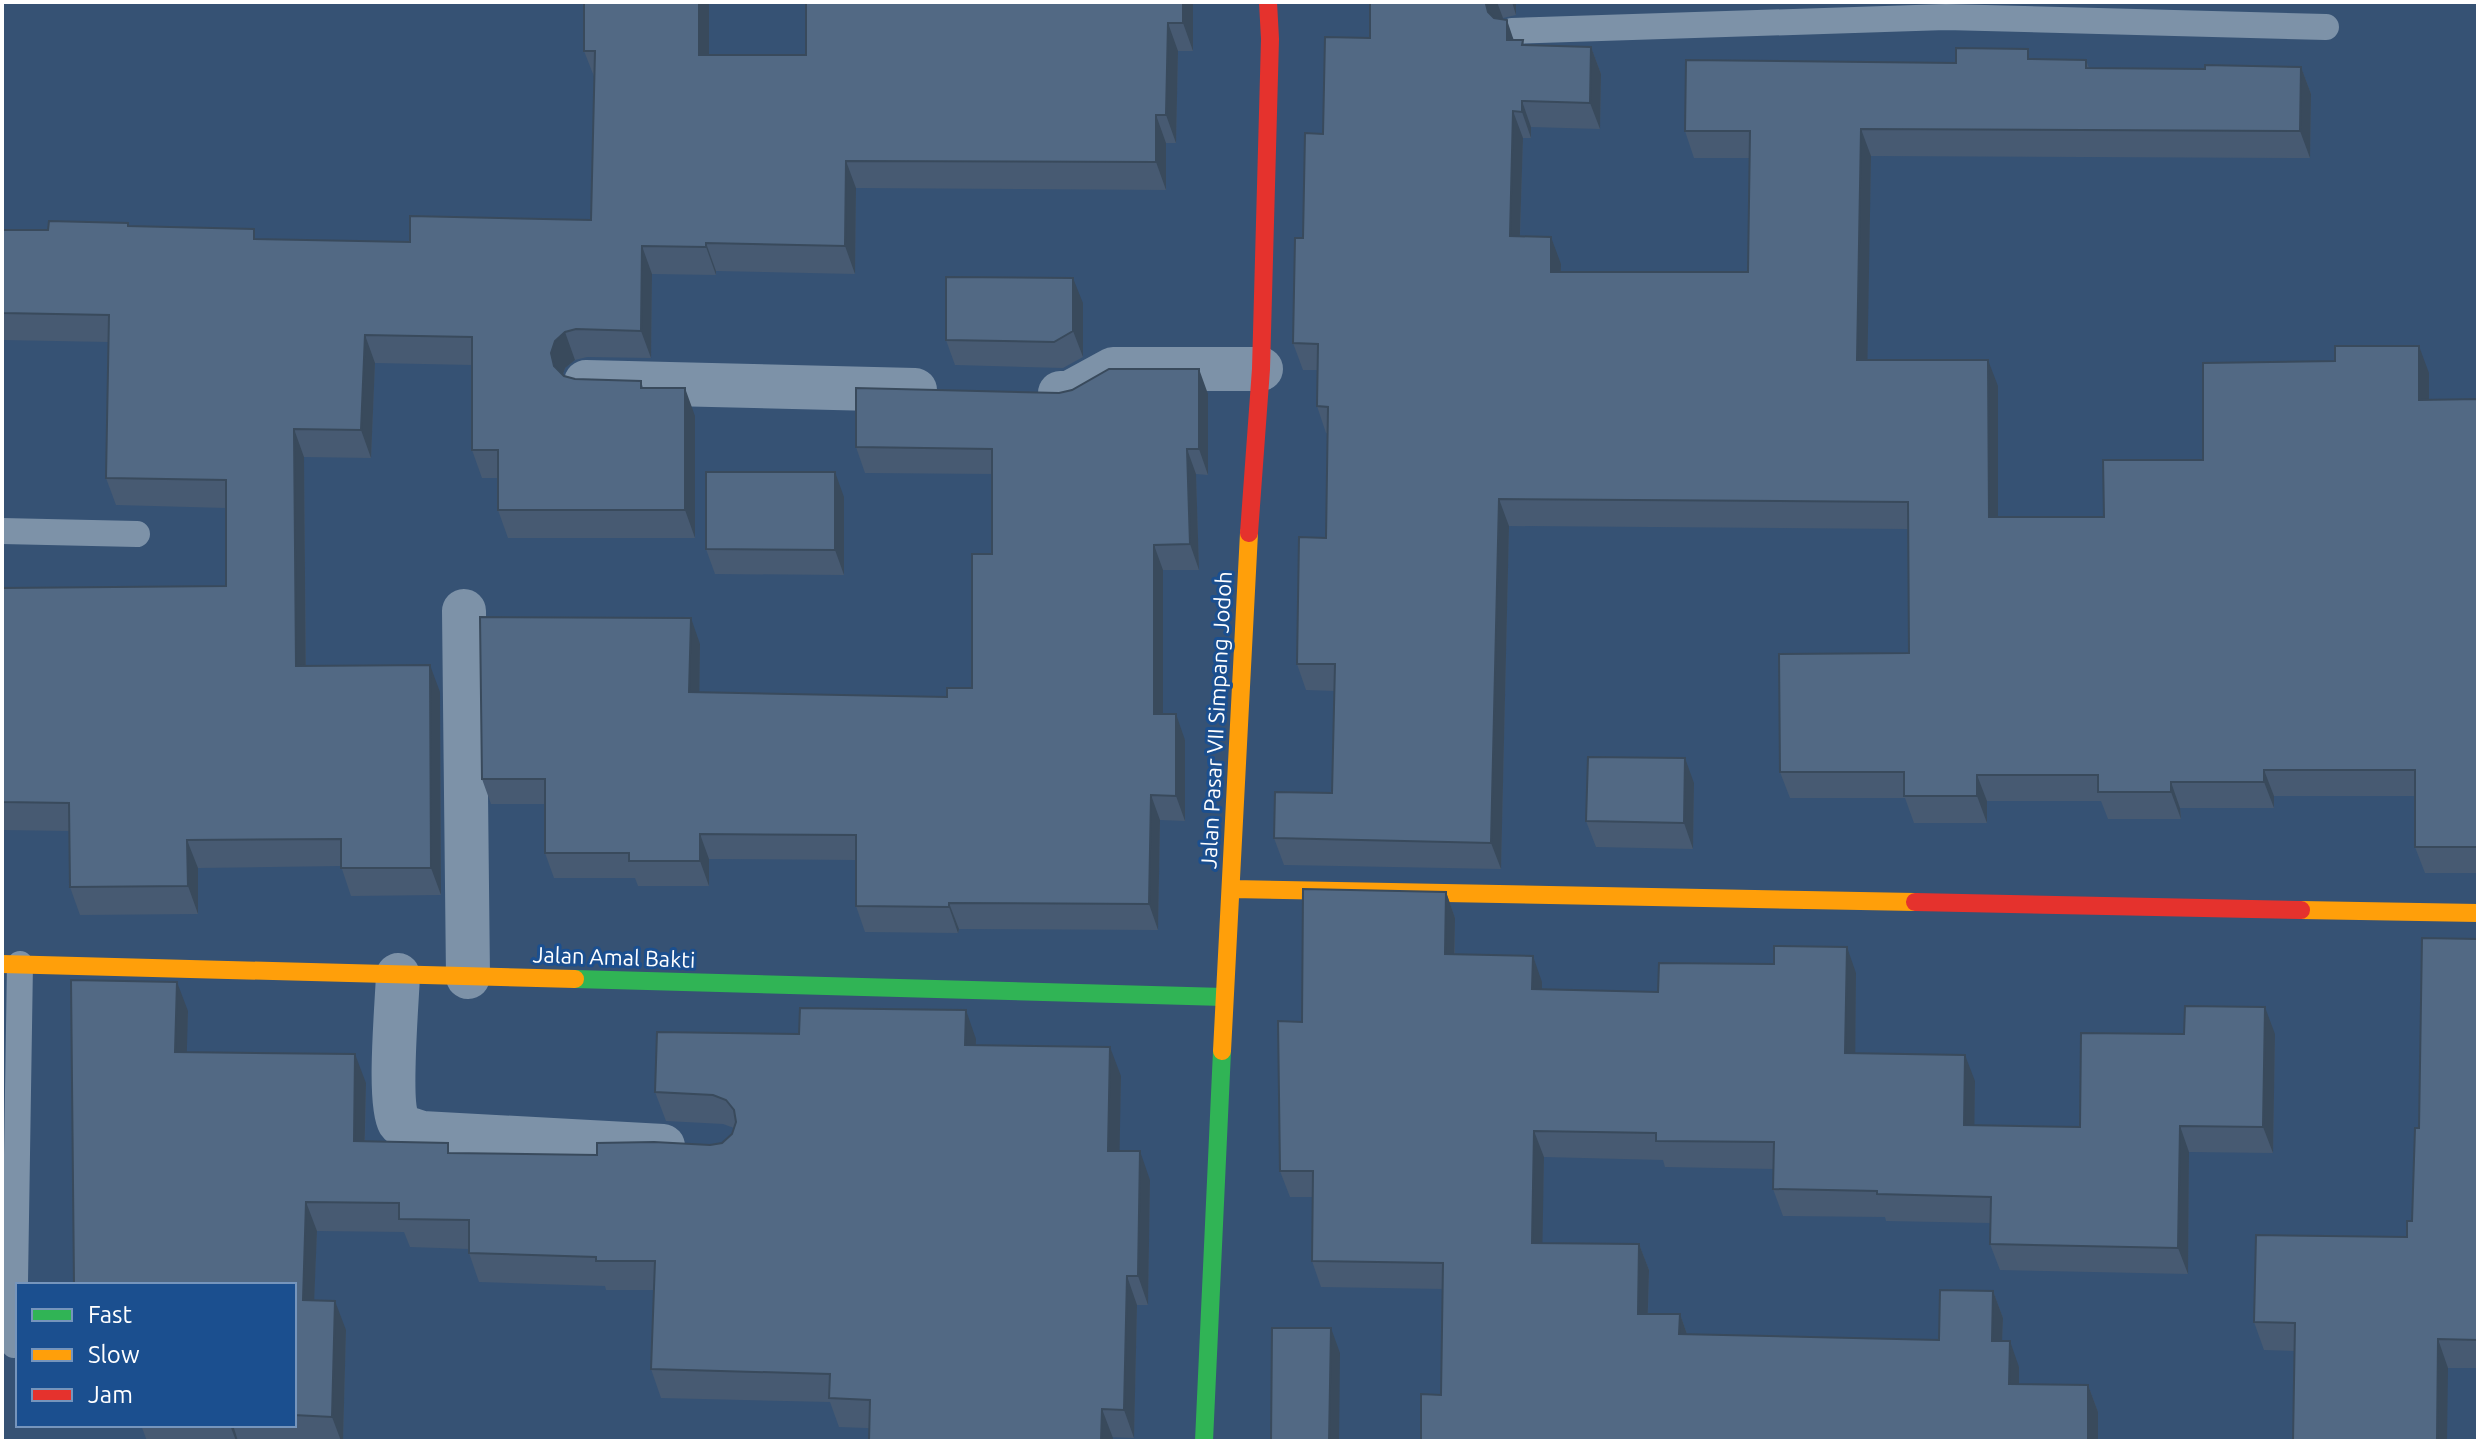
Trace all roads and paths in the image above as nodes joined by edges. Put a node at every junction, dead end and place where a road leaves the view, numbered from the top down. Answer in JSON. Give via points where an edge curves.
{"nodes":[{"id":1,"x":1268,"y":2,"type":"edge"},
{"id":2,"x":2326,"y":27,"type":"dead end"},
{"id":3,"x":1512,"y":31,"type":"dead end"},
{"id":4,"x":1300,"y":38,"type":"dead end"},
{"id":5,"x":1270,"y":39,"type":"junction"},
{"id":6,"x":1261,"y":369,"type":"junction"},
{"id":7,"x":586,"y":382,"type":"edge"},
{"id":8,"x":960,"y":391,"type":"edge"},
{"id":9,"x":1022,"y":392,"type":"edge"},
{"id":10,"x":2,"y":531,"type":"edge"},
{"id":11,"x":137,"y":534,"type":"dead end"},
{"id":12,"x":464,"y":611,"type":"dead end"},
{"id":13,"x":1232,"y":889,"type":"junction"},
{"id":14,"x":2478,"y":913,"type":"edge"},
{"id":15,"x":11,"y":964,"type":"edge"},
{"id":16,"x":398,"y":975,"type":"junction"},
{"id":17,"x":468,"y":977,"type":"junction"},
{"id":18,"x":1224,"y":997,"type":"junction"},
{"id":19,"x":706,"y":1149,"type":"edge"},
{"id":20,"x":14,"y":1345,"type":"dead end"},
{"id":21,"x":1204,"y":1441,"type":"edge"}],
"edges":[{"from":1,"to":5,"type":"street","name":"Jalan Pasar VII Simpang Jodoh"},
{"from":2,"to":3,"type":"lane","via":[[1946,17]]},
{"from":4,"to":5,"type":"lane"},
{"from":5,"to":6,"type":"street","name":"Jalan Pasar VII Simpang Jodoh"},
{"from":6,"to":9,"type":"street","via":[[1113,369],[1069,393]]},
{"from":6,"to":13,"type":"street","name":"Jalan Pasar VII Simpang Jodoh"},
{"from":7,"to":8,"type":"street"},
{"from":10,"to":11,"type":"lane"},
{"from":12,"to":17,"type":"street"},
{"from":13,"to":14,"type":"street"},
{"from":13,"to":18,"type":"street","name":"Jalan Pasar VII Simpang Jodoh"},
{"from":15,"to":16,"type":"street","name":"Jalan Amal Bakti"},
{"from":15,"to":20,"type":"lane"},
{"from":16,"to":17,"type":"street","name":"Jalan Amal Bakti"},
{"from":16,"to":19,"type":"street","via":[[395,1098],[404,1127],[422,1133]]},
{"from":17,"to":18,"type":"street","name":"Jalan Amal Bakti"},
{"from":18,"to":21,"type":"street","name":"Jalan Pasar VII Simpang Jodoh"}]}
